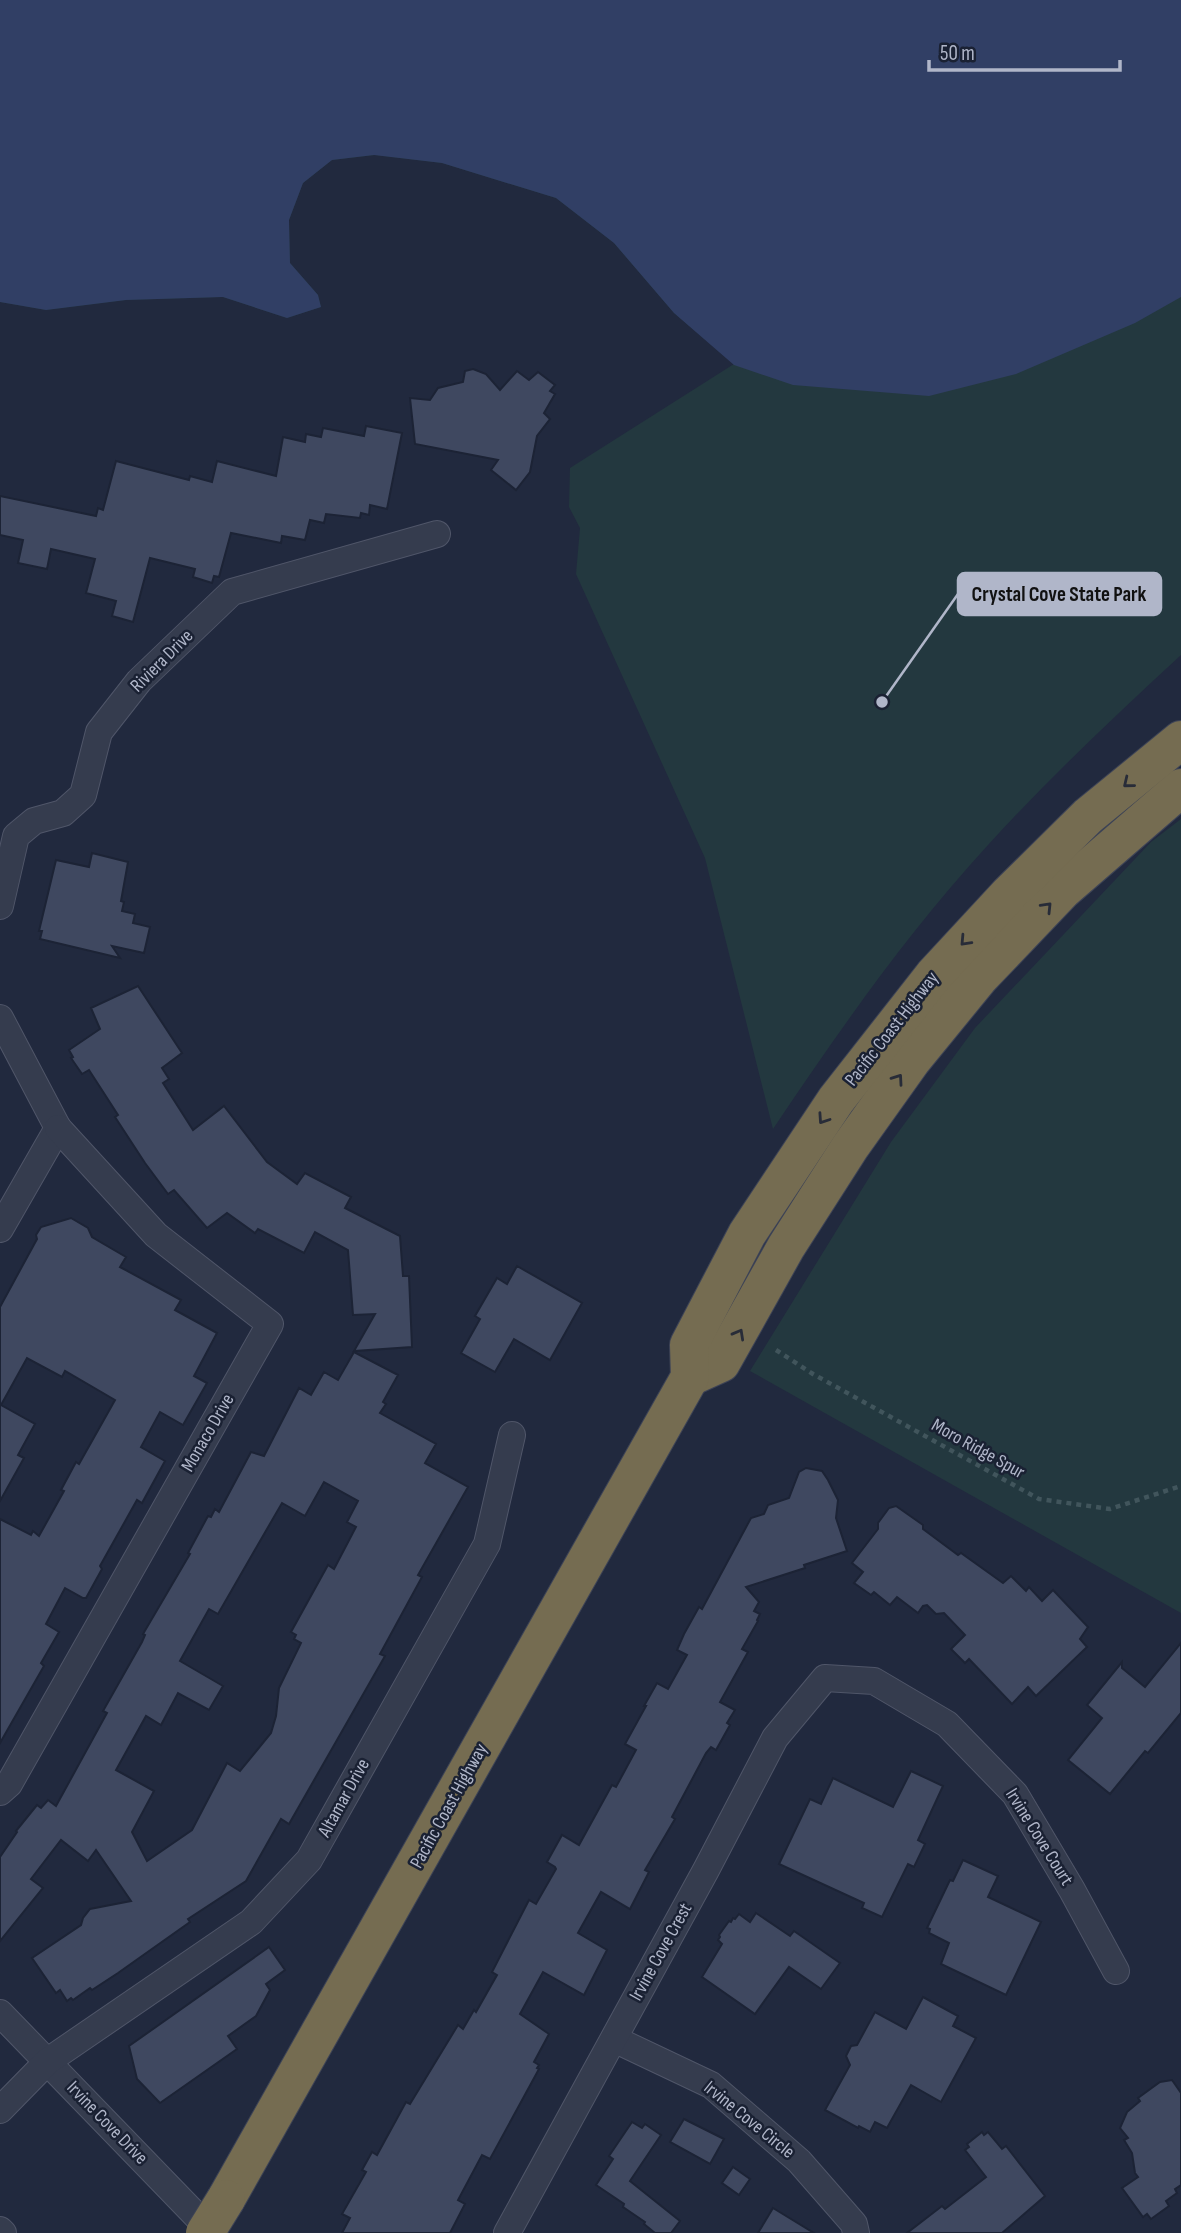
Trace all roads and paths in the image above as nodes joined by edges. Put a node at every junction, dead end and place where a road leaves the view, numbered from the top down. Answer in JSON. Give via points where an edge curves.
{"nodes":[{"id":1,"x":437,"y":534,"type":"dead end"},
{"id":2,"x":1181,"y":740,"type":"edge"},
{"id":3,"x":1181,"y":788,"type":"edge"},
{"id":4,"x":8,"y":829,"type":"edge"},
{"id":5,"x":0,"y":906,"type":"edge"},
{"id":6,"x":0,"y":1018,"type":"edge"},
{"id":7,"x":58,"y":1128,"type":"junction"},
{"id":8,"x":0,"y":1229,"type":"edge"},
{"id":9,"x":776,"y":1350,"type":"dead end"},
{"id":10,"x":690,"y":1377,"type":"junction"},
{"id":11,"x":512,"y":1435,"type":"dead end"},
{"id":12,"x":1181,"y":1486,"type":"edge"},
{"id":13,"x":825,"y":1678,"type":"joint"},
{"id":14,"x":0,"y":1792,"type":"edge"},
{"id":15,"x":1116,"y":1971,"type":"dead end"},
{"id":16,"x":0,"y":2013,"type":"edge"},
{"id":17,"x":614,"y":2039,"type":"junction"},
{"id":18,"x":48,"y":2061,"type":"junction"},
{"id":19,"x":0,"y":2110,"type":"edge"},
{"id":20,"x":220,"y":2216,"type":"edge"},
{"id":21,"x":205,"y":2233,"type":"edge"},
{"id":22,"x":507,"y":2233,"type":"edge"},
{"id":23,"x":856,"y":2233,"type":"edge"}],
"edges":[{"from":1,"to":4,"type":"street","name":"Riviera Drive","via":[[232,592],[139,681],[99,732],[83,795],[63,813]]},
{"from":2,"to":10,"type":"highway","name":"Pacific Coast Highway","one_way":true,"via":[[1088,816],[1009,894],[934,975],[836,1100],[747,1234],[689,1345]]},
{"from":10,"to":3,"type":"highway","name":"Pacific Coast Highway","one_way":true,"via":[[721,1363],[786,1247],[850,1147],[912,1060],[979,978],[1063,890]]},
{"from":4,"to":5,"type":"street","name":"Riviera Drive"},
{"from":6,"to":7,"type":"street"},
{"from":7,"to":8,"type":"street"},
{"from":7,"to":14,"type":"street","name":"Monaco Drive","via":[[156,1235],[271,1324],[9,1784]]},
{"from":9,"to":12,"type":"path","name":"Moro Ridge Spur","via":[[1039,1499],[1110,1509]]},
{"from":10,"to":20,"type":"highway","name":"Pacific Coast Highway"},
{"from":11,"to":18,"type":"street","name":"Altamar Drive","via":[[487,1544],[309,1860],[251,1922]]},
{"from":13,"to":15,"type":"street","name":"Irvine Cove Court","via":[[874,1681],[947,1724],[1015,1794]]},
{"from":13,"to":17,"type":"street","name":"Irvine Cove Crest","via":[[775,1738]]},
{"from":16,"to":18,"type":"street","name":"Irvine Cove Drive"},
{"from":17,"to":22,"type":"street","name":"Irvine Cove Crest"},
{"from":17,"to":23,"type":"street","name":"Irvine Cove Circle","via":[[711,2085],[799,2161],[855,2224]]},
{"from":18,"to":19,"type":"street","name":"Altamar Drive"},
{"from":18,"to":20,"type":"street","name":"Irvine Cove Drive"},
{"from":20,"to":21,"type":"highway","name":"Pacific Coast Highway","bridge":true}]}
